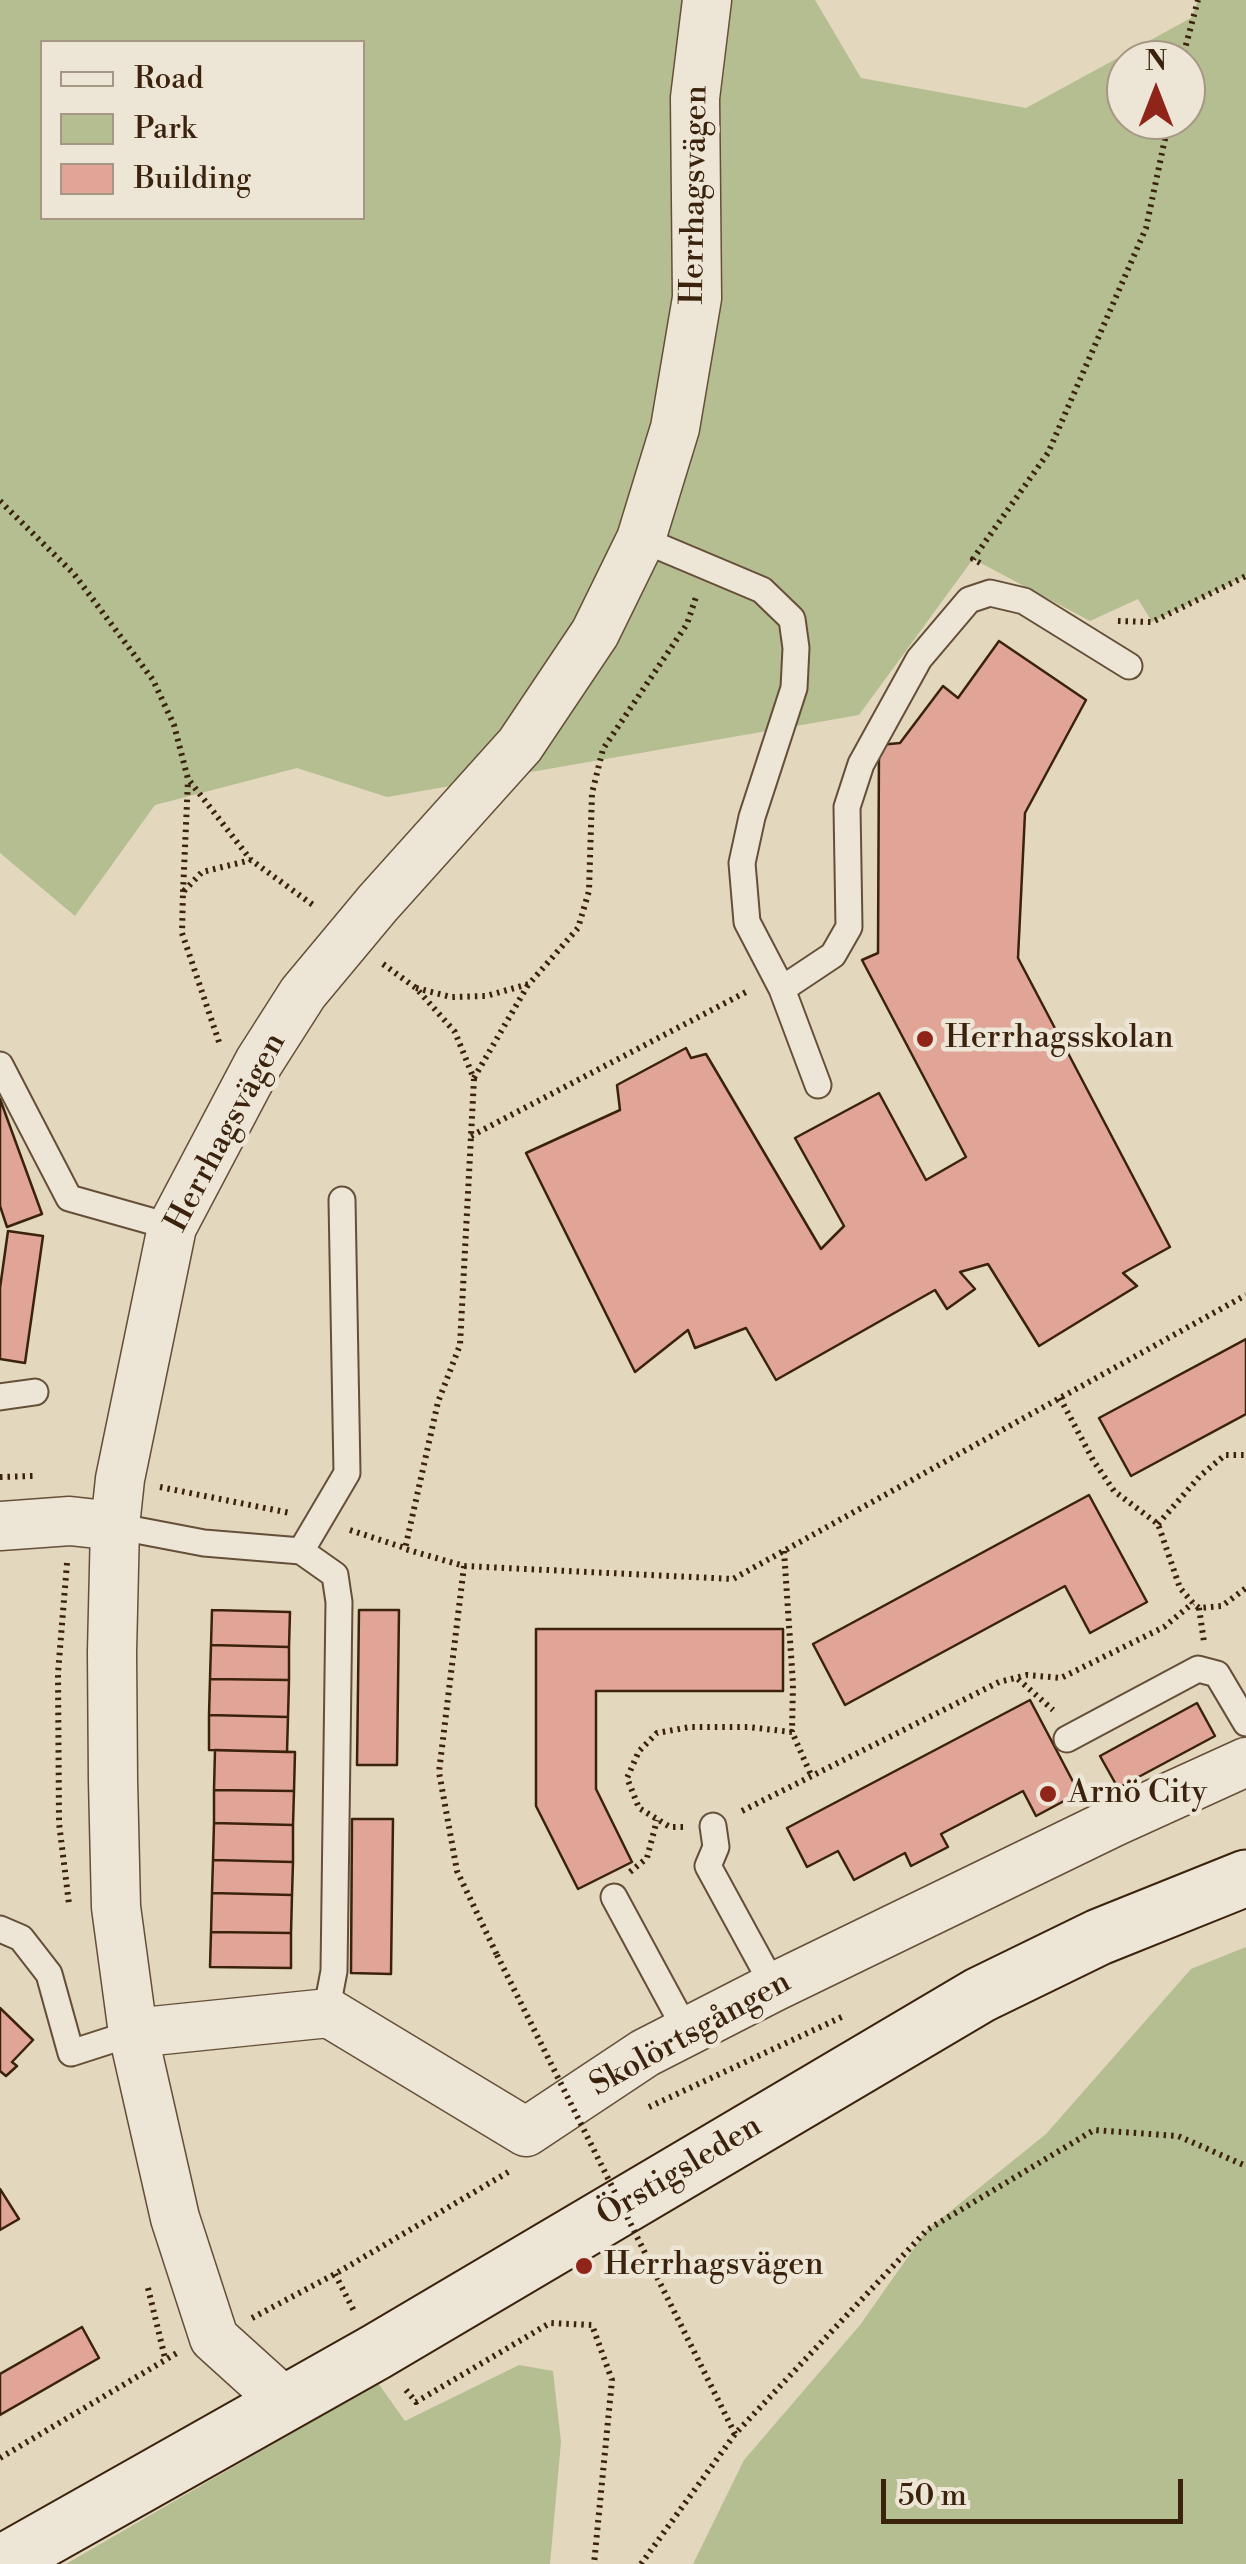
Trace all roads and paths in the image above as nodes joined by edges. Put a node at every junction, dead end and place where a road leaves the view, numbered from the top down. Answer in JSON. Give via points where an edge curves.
{"nodes":[{"id":1,"x":707,"y":0,"type":"edge"},
{"id":2,"x":1198,"y":0,"type":"edge"},
{"id":3,"x":1187,"y":40,"type":"edge"},
{"id":4,"x":1165,"y":140,"type":"edge"},
{"id":5,"x":0,"y":501,"type":"edge"},
{"id":6,"x":641,"y":539,"type":"junction"},
{"id":7,"x":706,"y":567,"type":"junction"},
{"id":8,"x":989,"y":568,"type":"dead end"},
{"id":9,"x":1246,"y":576,"type":"edge"},
{"id":10,"x":1105,"y":621,"type":"dead end"},
{"id":11,"x":1129,"y":666,"type":"dead end"},
{"id":12,"x":188,"y":779,"type":"junction"},
{"id":13,"x":251,"y":860,"type":"junction"},
{"id":14,"x":183,"y":892,"type":"junction"},
{"id":15,"x":313,"y":905,"type":"dead end"},
{"id":16,"x":370,"y":955,"type":"dead end"},
{"id":17,"x":779,"y":983,"type":"junction"},
{"id":18,"x":529,"y":984,"type":"junction"},
{"id":19,"x":416,"y":988,"type":"junction"},
{"id":20,"x":230,"y":1028,"type":"dead end"},
{"id":21,"x":0,"y":1065,"type":"edge"},
{"id":22,"x":474,"y":1079,"type":"junction"},
{"id":23,"x":818,"y":1085,"type":"dead end"},
{"id":24,"x":470,"y":1136,"type":"junction"},
{"id":25,"x":342,"y":1200,"type":"dead end"},
{"id":26,"x":172,"y":1228,"type":"junction"},
{"id":27,"x":1246,"y":1295,"type":"edge"},
{"id":28,"x":35,"y":1392,"type":"dead end"},
{"id":29,"x":0,"y":1397,"type":"edge"},
{"id":30,"x":1060,"y":1398,"type":"junction"},
{"id":31,"x":1246,"y":1455,"type":"edge"},
{"id":32,"x":39,"y":1476,"type":"dead end"},
{"id":33,"x":0,"y":1477,"type":"edge"},
{"id":34,"x":120,"y":1479,"type":"junction"},
{"id":35,"x":319,"y":1521,"type":"junction"},
{"id":36,"x":1158,"y":1524,"type":"junction"},
{"id":37,"x":0,"y":1526,"type":"edge"},
{"id":38,"x":115,"y":1526,"type":"junction"},
{"id":39,"x":405,"y":1548,"type":"junction"},
{"id":40,"x":302,"y":1550,"type":"junction"},
{"id":41,"x":784,"y":1551,"type":"junction"},
{"id":42,"x":464,"y":1566,"type":"junction"},
{"id":43,"x":1246,"y":1588,"type":"edge"},
{"id":44,"x":1194,"y":1603,"type":"junction"},
{"id":45,"x":1246,"y":1724,"type":"edge"},
{"id":46,"x":792,"y":1732,"type":"junction"},
{"id":47,"x":1067,"y":1739,"type":"dead end"},
{"id":48,"x":1246,"y":1762,"type":"edge"},
{"id":49,"x":812,"y":1776,"type":"junction"},
{"id":50,"x":658,"y":1820,"type":"junction"},
{"id":51,"x":713,"y":1826,"type":"junction"},
{"id":52,"x":1236,"y":1884,"type":"edge"},
{"id":53,"x":614,"y":1896,"type":"joint"},
{"id":54,"x":0,"y":1929,"type":"edge"},
{"id":55,"x":774,"y":1987,"type":"junction"},
{"id":56,"x":326,"y":2013,"type":"junction"},
{"id":57,"x":848,"y":2014,"type":"dead end"},
{"id":58,"x":687,"y":2032,"type":"junction"},
{"id":59,"x":133,"y":2033,"type":"junction"},
{"id":60,"x":634,"y":2114,"type":"dead end"},
{"id":61,"x":598,"y":2131,"type":"dead end"},
{"id":62,"x":580,"y":2139,"type":"dead end"},
{"id":63,"x":526,"y":2164,"type":"dead end"},
{"id":64,"x":1246,"y":2166,"type":"edge"},
{"id":65,"x":335,"y":2274,"type":"junction"},
{"id":66,"x":214,"y":2338,"type":"junction"},
{"id":67,"x":376,"y":2352,"type":"junction"},
{"id":68,"x":287,"y":2404,"type":"junction"},
{"id":69,"x":735,"y":2434,"type":"junction"},
{"id":70,"x":0,"y":2458,"type":"edge"},
{"id":71,"x":0,"y":2564,"type":"edge"},
{"id":72,"x":594,"y":2564,"type":"edge"},
{"id":73,"x":641,"y":2564,"type":"edge"}],
"edges":[{"from":1,"to":6,"type":"street","name":"Herrhagsvägen","via":[[695,98],[697,298],[675,428]]},
{"from":2,"to":3,"type":"path"},
{"from":4,"to":8,"type":"path","via":[[1146,228],[1056,435],[972,559]]},
{"from":5,"to":12,"type":"path","via":[[74,574],[154,680]]},
{"from":6,"to":7,"type":"lane"},
{"from":6,"to":26,"type":"street","name":"Herrhagsvägen","via":[[595,633],[520,746],[303,993]]},
{"from":7,"to":17,"type":"lane","via":[[762,590],[792,619],[794,688],[742,862],[747,922]]},
{"from":7,"to":18,"type":"path","via":[[687,624],[602,750],[592,793],[589,891],[578,928]]},
{"from":9,"to":10,"type":"path","via":[[1152,622]]},
{"from":11,"to":17,"type":"lane","via":[[1024,601],[990,593],[969,600],[919,658],[861,764],[847,807],[849,927],[833,956]]},
{"from":12,"to":13,"type":"path"},
{"from":12,"to":14,"type":"path"},
{"from":13,"to":14,"type":"path","via":[[202,872]]},
{"from":13,"to":15,"type":"path"},
{"from":14,"to":20,"type":"path","via":[[182,933],[219,1042]]},
{"from":16,"to":19,"type":"path"},
{"from":17,"to":23,"type":"lane"},
{"from":17,"to":24,"type":"path"},
{"from":18,"to":19,"type":"path","via":[[486,996],[450,997]]},
{"from":18,"to":22,"type":"path"},
{"from":19,"to":22,"type":"path","via":[[455,1032]]},
{"from":21,"to":26,"type":"lane","via":[[69,1198]]},
{"from":22,"to":24,"type":"path"},
{"from":24,"to":39,"type":"path","via":[[460,1344],[438,1402]]},
{"from":25,"to":35,"type":"lane","via":[[347,1473]]},
{"from":26,"to":34,"type":"street","name":"Herrhagsvägen"},
{"from":27,"to":30,"type":"path"},
{"from":28,"to":29,"type":"lane"},
{"from":30,"to":36,"type":"path","via":[[1114,1491]]},
{"from":30,"to":41,"type":"path"},
{"from":31,"to":36,"type":"path","via":[[1225,1455]]},
{"from":32,"to":33,"type":"path"},
{"from":34,"to":35,"type":"path"},
{"from":34,"to":38,"type":"street","name":"Herrhagsvägen"},
{"from":35,"to":39,"type":"path"},
{"from":35,"to":40,"type":"lane"},
{"from":36,"to":44,"type":"path","via":[[1180,1588]]},
{"from":37,"to":38,"type":"street"},
{"from":38,"to":40,"type":"lane","via":[[204,1543]]},
{"from":38,"to":59,"type":"street","name":"Herrhagsvägen","via":[[116,1907]]},
{"from":39,"to":42,"type":"path"},
{"from":40,"to":56,"type":"lane","via":[[335,1576],[339,1602],[334,1971]]},
{"from":41,"to":42,"type":"path","via":[[733,1579]]},
{"from":41,"to":46,"type":"path"},
{"from":42,"to":69,"type":"path","bridge":true,"via":[[440,1772],[456,1871]]},
{"from":43,"to":44,"type":"path","via":[[1222,1606]]},
{"from":44,"to":49,"type":"path","via":[[1164,1627],[1061,1678],[1028,1675],[1000,1682]]},
{"from":45,"to":47,"type":"lane","via":[[1217,1674],[1198,1669]]},
{"from":46,"to":49,"type":"path"},
{"from":46,"to":50,"type":"path","via":[[690,1727],[657,1733],[627,1778],[639,1808]]},
{"from":48,"to":55,"type":"street","name":"Skolörtsgången"},
{"from":49,"to":51,"type":"path"},
{"from":50,"to":51,"type":"path","via":[[670,1827]]},
{"from":50,"to":53,"type":"path","via":[[647,1858],[616,1884]]},
{"from":51,"to":55,"type":"lane","via":[[716,1848],[708,1866]]},
{"from":52,"to":67,"type":"street","name":"Örstigsleden","via":[[1099,1937],[980,1995]]},
{"from":53,"to":58,"type":"lane"},
{"from":54,"to":59,"type":"lane","via":[[21,1938],[50,1974],[71,2054]]},
{"from":55,"to":58,"type":"street","name":"Skolörtsgången"},
{"from":56,"to":58,"type":"street","name":"Skolörtsgången","via":[[526,2132]]},
{"from":56,"to":59,"type":"street"},
{"from":57,"to":60,"type":"path"},
{"from":59,"to":66,"type":"street","name":"Herrhagsvägen","via":[[175,2218]]},
{"from":61,"to":62,"type":"path"},
{"from":63,"to":65,"type":"path"},
{"from":64,"to":69,"type":"path","via":[[1178,2136],[1094,2130],[927,2230]]},
{"from":65,"to":66,"type":"path"},
{"from":65,"to":67,"type":"path"},
{"from":66,"to":68,"type":"street","name":"Herrhagsvägen"},
{"from":66,"to":70,"type":"path","via":[[165,2358]]},
{"from":67,"to":68,"type":"street","name":"Örstigsleden"},
{"from":67,"to":72,"type":"path","via":[[416,2402],[550,2324],[592,2326],[612,2380]]},
{"from":68,"to":71,"type":"street","name":"Örstigsleden"},
{"from":69,"to":73,"type":"path"}]}
